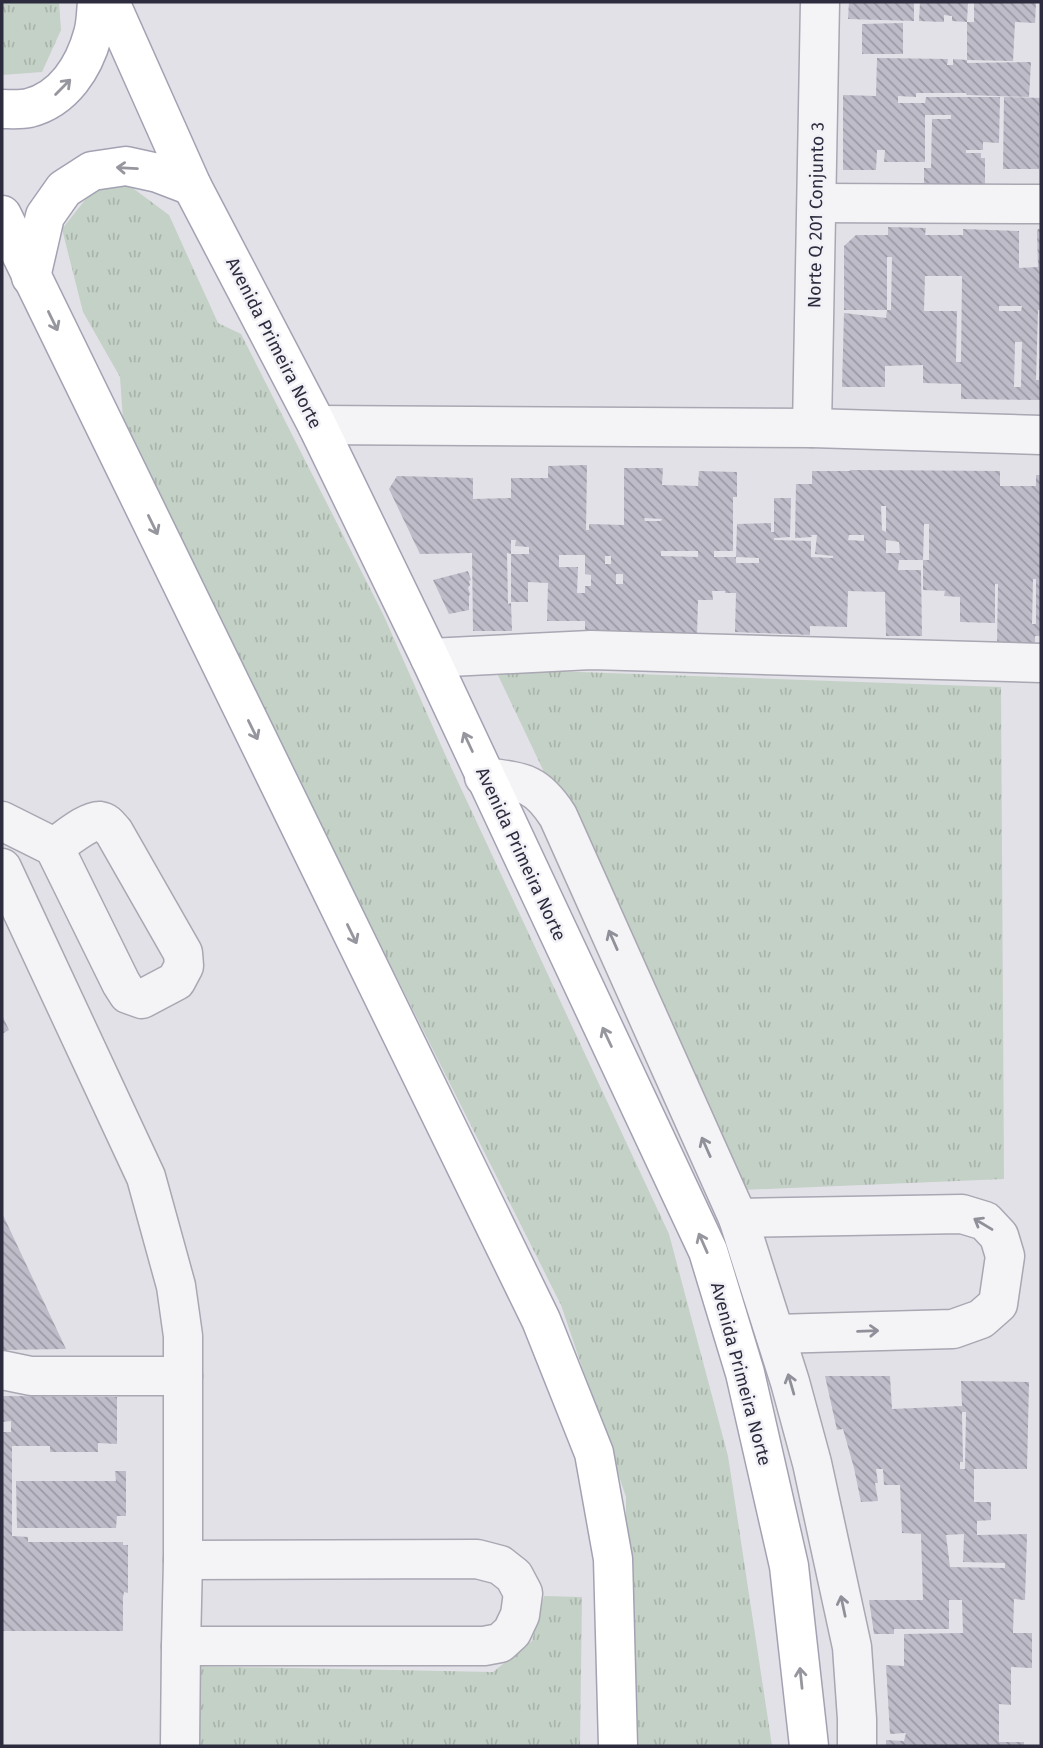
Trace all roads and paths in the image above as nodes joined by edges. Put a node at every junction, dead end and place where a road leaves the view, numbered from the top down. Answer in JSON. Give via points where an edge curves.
{"nodes":[{"id":1,"x":97,"y":2,"type":"edge"},
{"id":2,"x":110,"y":2,"type":"edge"},
{"id":3,"x":820,"y":2,"type":"edge"},
{"id":4,"x":2,"y":109,"type":"edge"},
{"id":5,"x":192,"y":186,"type":"junction"},
{"id":6,"x":817,"y":203,"type":"junction"},
{"id":7,"x":1041,"y":204,"type":"edge"},
{"id":8,"x":2,"y":215,"type":"edge"},
{"id":9,"x":31,"y":277,"type":"junction"},
{"id":10,"x":317,"y":425,"type":"junction"},
{"id":11,"x":812,"y":428,"type":"junction"},
{"id":12,"x":1041,"y":435,"type":"edge"},
{"id":13,"x":430,"y":658,"type":"junction"},
{"id":14,"x":1041,"y":663,"type":"edge"},
{"id":15,"x":484,"y":777,"type":"junction"},
{"id":16,"x":2,"y":821,"type":"edge"},
{"id":17,"x":54,"y":847,"type":"dead end"},
{"id":18,"x":2,"y":868,"type":"edge"},
{"id":19,"x":738,"y":1218,"type":"junction"},
{"id":20,"x":775,"y":1334,"type":"junction"},
{"id":21,"x":2,"y":1370,"type":"edge"},
{"id":22,"x":183,"y":1376,"type":"junction"},
{"id":23,"x":183,"y":1560,"type":"junction"},
{"id":24,"x":181,"y":1646,"type":"junction"},
{"id":25,"x":180,"y":1746,"type":"edge"},
{"id":26,"x":618,"y":1746,"type":"edge"},
{"id":27,"x":809,"y":1746,"type":"edge"},
{"id":28,"x":857,"y":1746,"type":"edge"}],
"edges":[{"from":4,"to":1,"type":"main road","one_way":true,"via":[[27,109],[48,101],[67,86],[84,61],[94,32]]},
{"from":2,"to":5,"type":"main road","name":"Avenida Primeira Norte"},
{"from":3,"to":6,"type":"street","name":"Norte Q 201 Conjunto 3"},
{"from":5,"to":9,"type":"main road","one_way":true,"via":[[126,166],[92,171],[64,189],[45,216]]},
{"from":5,"to":10,"type":"main road","name":"Avenida Primeira Norte"},
{"from":6,"to":7,"type":"street"},
{"from":6,"to":11,"type":"street","name":"Norte Q 201 Conjunto 3"},
{"from":8,"to":9,"type":"main road"},
{"from":9,"to":26,"type":"main road","one_way":true,"via":[[546,1332],[594,1453],[613,1559]]},
{"from":10,"to":11,"type":"street"},
{"from":10,"to":13,"type":"main road","name":"Avenida Primeira Norte"},
{"from":11,"to":12,"type":"street"},
{"from":13,"to":14,"type":"street","via":[[591,650]]},
{"from":15,"to":13,"type":"main road","name":"Avenida Primeira Norte","one_way":true},
{"from":19,"to":15,"type":"street","one_way":true,"via":[[558,817],[531,786]]},
{"from":27,"to":15,"type":"main road","name":"Avenida Primeira Norte","one_way":true,"via":[[789,1566],[745,1373],[708,1251]]},
{"from":16,"to":17,"type":"street"},
{"from":18,"to":22,"type":"street","via":[[146,1177],[176,1286]]},
{"from":19,"to":20,"type":"street"},
{"from":20,"to":19,"type":"street","one_way":true,"via":[[953,1328],[981,1319],[998,1304],[1005,1256],[999,1236],[985,1221],[962,1214]]},
{"from":28,"to":20,"type":"street","one_way":true,"via":[[852,1647],[812,1463]]},
{"from":21,"to":22,"type":"street","via":[[31,1376]]},
{"from":22,"to":23,"type":"street"},
{"from":23,"to":24,"type":"street"},
{"from":23,"to":24,"type":"street","via":[[477,1559],[500,1565],[514,1576],[523,1592],[512,1632],[500,1643],[484,1646]]},
{"from":24,"to":25,"type":"street"}]}
